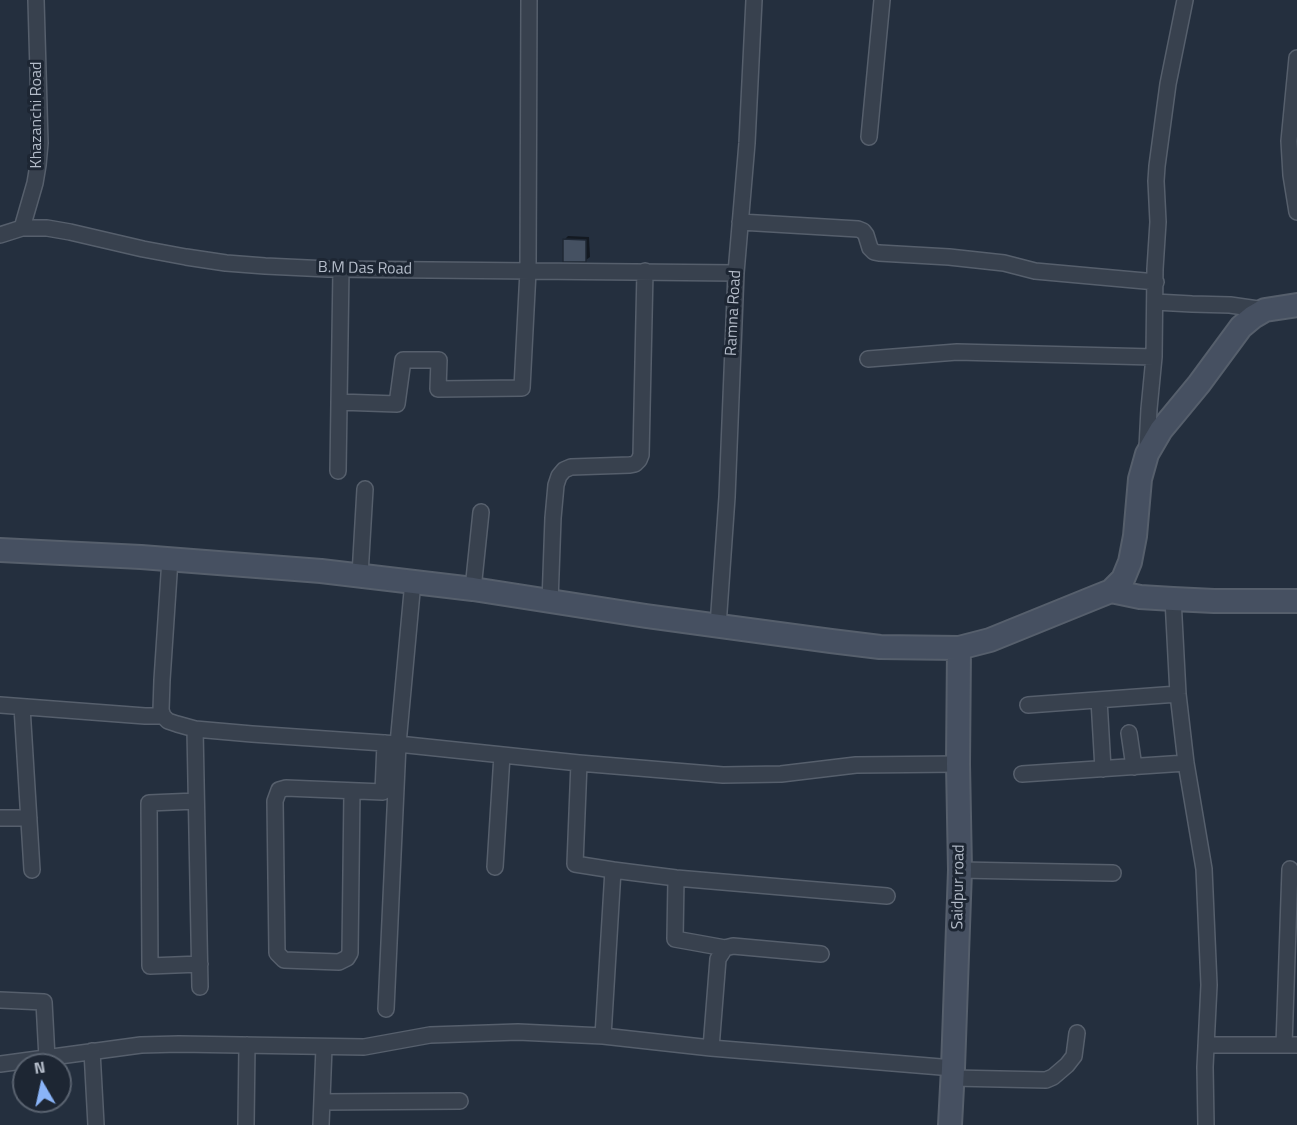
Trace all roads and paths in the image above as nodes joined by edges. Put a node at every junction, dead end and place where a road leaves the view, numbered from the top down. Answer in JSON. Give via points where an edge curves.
{"nodes":[{"id":1,"x":36,"y":0,"type":"edge"},
{"id":2,"x":529,"y":0,"type":"edge"},
{"id":3,"x":754,"y":0,"type":"edge"},
{"id":4,"x":882,"y":0,"type":"edge"},
{"id":5,"x":1185,"y":0,"type":"edge"},
{"id":6,"x":1297,"y":58,"type":"edge"},
{"id":7,"x":869,"y":137,"type":"dead end"},
{"id":8,"x":1297,"y":212,"type":"edge"},
{"id":9,"x":740,"y":222,"type":"junction"},
{"id":10,"x":22,"y":228,"type":"junction"},
{"id":11,"x":0,"y":235,"type":"edge"},
{"id":12,"x":341,"y":269,"type":"junction"},
{"id":13,"x":528,"y":271,"type":"junction"},
{"id":14,"x":645,"y":271,"type":"junction"},
{"id":15,"x":736,"y":273,"type":"junction"},
{"id":16,"x":1156,"y":282,"type":"junction"},
{"id":17,"x":1155,"y":302,"type":"junction"},
{"id":18,"x":1297,"y":305,"type":"edge"},
{"id":19,"x":1265,"y":310,"type":"junction"},
{"id":20,"x":1154,"y":357,"type":"junction"},
{"id":21,"x":868,"y":359,"type":"dead end"},
{"id":22,"x":339,"y":402,"type":"junction"},
{"id":23,"x":1147,"y":454,"type":"junction"},
{"id":24,"x":338,"y":471,"type":"dead end"},
{"id":25,"x":365,"y":489,"type":"dead end"},
{"id":26,"x":481,"y":512,"type":"dead end"},
{"id":27,"x":0,"y":550,"type":"edge"},
{"id":28,"x":170,"y":559,"type":"junction"},
{"id":29,"x":360,"y":575,"type":"junction"},
{"id":30,"x":413,"y":581,"type":"junction"},
{"id":31,"x":473,"y":589,"type":"junction"},
{"id":32,"x":1112,"y":591,"type":"junction"},
{"id":33,"x":1173,"y":599,"type":"junction"},
{"id":34,"x":1297,"y":601,"type":"edge"},
{"id":35,"x":550,"y":602,"type":"junction"},
{"id":36,"x":718,"y":626,"type":"junction"},
{"id":37,"x":959,"y":648,"type":"junction"},
{"id":38,"x":1178,"y":694,"type":"junction"},
{"id":39,"x":1099,"y":700,"type":"junction"},
{"id":40,"x":0,"y":705,"type":"edge"},
{"id":41,"x":1028,"y":705,"type":"dead end"},
{"id":42,"x":22,"y":707,"type":"junction"},
{"id":43,"x":163,"y":716,"type":"junction"},
{"id":44,"x":195,"y":729,"type":"junction"},
{"id":45,"x":1129,"y":733,"type":"dead end"},
{"id":46,"x":391,"y":744,"type":"junction"},
{"id":47,"x":502,"y":755,"type":"junction"},
{"id":48,"x":579,"y":763,"type":"junction"},
{"id":49,"x":1186,"y":763,"type":"junction"},
{"id":50,"x":958,"y":764,"type":"junction"},
{"id":51,"x":1134,"y":767,"type":"junction"},
{"id":52,"x":1103,"y":769,"type":"junction"},
{"id":53,"x":1022,"y":774,"type":"dead end"},
{"id":54,"x":352,"y":791,"type":"junction"},
{"id":55,"x":196,"y":801,"type":"junction"},
{"id":56,"x":0,"y":818,"type":"edge"},
{"id":57,"x":29,"y":818,"type":"junction"},
{"id":58,"x":495,"y":867,"type":"dead end"},
{"id":59,"x":1290,"y":869,"type":"dead end"},
{"id":60,"x":32,"y":870,"type":"dead end"},
{"id":61,"x":613,"y":870,"type":"junction"},
{"id":62,"x":960,"y":870,"type":"junction"},
{"id":63,"x":1113,"y":873,"type":"dead end"},
{"id":64,"x":676,"y":878,"type":"junction"},
{"id":65,"x":887,"y":896,"type":"dead end"},
{"id":66,"x":725,"y":948,"type":"junction"},
{"id":67,"x":821,"y":954,"type":"dead end"},
{"id":68,"x":200,"y":964,"type":"junction"},
{"id":69,"x":200,"y":987,"type":"dead end"},
{"id":70,"x":0,"y":1000,"type":"edge"},
{"id":71,"x":386,"y":1009,"type":"dead end"},
{"id":72,"x":1077,"y":1033,"type":"dead end"},
{"id":73,"x":603,"y":1036,"type":"junction"},
{"id":74,"x":247,"y":1045,"type":"junction"},
{"id":75,"x":1206,"y":1045,"type":"junction"},
{"id":76,"x":1290,"y":1045,"type":"edge"},
{"id":77,"x":324,"y":1047,"type":"junction"},
{"id":78,"x":711,"y":1048,"type":"junction"},
{"id":79,"x":92,"y":1051,"type":"junction"},
{"id":80,"x":48,"y":1053,"type":"edge"},
{"id":81,"x":72,"y":1054,"type":"edge"},
{"id":82,"x":953,"y":1073,"type":"junction"},
{"id":83,"x":460,"y":1101,"type":"dead end"},
{"id":84,"x":322,"y":1102,"type":"junction"},
{"id":85,"x":96,"y":1125,"type":"edge"},
{"id":86,"x":246,"y":1125,"type":"edge"},
{"id":87,"x":321,"y":1125,"type":"edge"},
{"id":88,"x":950,"y":1125,"type":"edge"},
{"id":89,"x":1206,"y":1125,"type":"edge"}],
"edges":[{"from":1,"to":10,"type":"street","name":"Khazanchi Road","via":[[40,143],[35,183]]},
{"from":2,"to":13,"type":"street"},
{"from":3,"to":9,"type":"street","name":"Ramna Road"},
{"from":4,"to":7,"type":"street"},
{"from":5,"to":16,"type":"street","via":[[1157,166]]},
{"from":6,"to":8,"type":"street","via":[[1289,141]]},
{"from":9,"to":15,"type":"street","name":"Ramna Road"},
{"from":9,"to":16,"type":"street","via":[[858,229],[866,235],[870,248],[879,253],[958,258],[1035,271]]},
{"from":10,"to":11,"type":"street","name":"B.M Das Road"},
{"from":10,"to":12,"type":"street","name":"B.M Das Road","via":[[47,228],[226,263]]},
{"from":12,"to":13,"type":"street","name":"B.M Das Road"},
{"from":12,"to":22,"type":"street"},
{"from":13,"to":14,"type":"street","name":"B.M Das Road"},
{"from":13,"to":22,"type":"street","via":[[522,388],[438,389],[439,360],[403,360],[397,404]]},
{"from":14,"to":15,"type":"street","name":"B.M Das Road"},
{"from":14,"to":35,"type":"street","via":[[641,455],[635,464],[571,467],[559,476]]},
{"from":15,"to":36,"type":"street","name":"Ramna Road"},
{"from":16,"to":17,"type":"street"},
{"from":17,"to":19,"type":"street","via":[[1230,304]]},
{"from":17,"to":20,"type":"street"},
{"from":18,"to":19,"type":"main road"},
{"from":19,"to":23,"type":"main road","via":[[1241,327],[1161,430]]},
{"from":20,"to":21,"type":"street","via":[[957,352]]},
{"from":20,"to":23,"type":"street"},
{"from":22,"to":24,"type":"street"},
{"from":23,"to":32,"type":"main road","via":[[1140,479],[1130,562],[1123,579]]},
{"from":25,"to":29,"type":"street"},
{"from":26,"to":31,"type":"street"},
{"from":27,"to":28,"type":"main road"},
{"from":28,"to":29,"type":"main road"},
{"from":28,"to":43,"type":"street"},
{"from":29,"to":30,"type":"main road"},
{"from":30,"to":31,"type":"main road"},
{"from":30,"to":46,"type":"street"},
{"from":31,"to":35,"type":"main road"},
{"from":32,"to":33,"type":"main road"},
{"from":32,"to":37,"type":"main road","via":[[990,640]]},
{"from":33,"to":34,"type":"main road"},
{"from":33,"to":38,"type":"street"},
{"from":35,"to":36,"type":"main road"},
{"from":36,"to":37,"type":"main road","via":[[880,647]]},
{"from":37,"to":50,"type":"main road","name":"Saidpur road"},
{"from":38,"to":39,"type":"street"},
{"from":38,"to":49,"type":"street"},
{"from":39,"to":41,"type":"street"},
{"from":39,"to":52,"type":"street"},
{"from":40,"to":42,"type":"street"},
{"from":42,"to":43,"type":"street"},
{"from":42,"to":57,"type":"street"},
{"from":43,"to":44,"type":"street"},
{"from":44,"to":46,"type":"street"},
{"from":44,"to":55,"type":"street"},
{"from":45,"to":51,"type":"street"},
{"from":46,"to":47,"type":"street"},
{"from":46,"to":54,"type":"street","via":[[383,792]]},
{"from":46,"to":71,"type":"street"},
{"from":47,"to":48,"type":"street"},
{"from":47,"to":58,"type":"street"},
{"from":48,"to":50,"type":"street","via":[[723,775],[781,774],[856,765]]},
{"from":48,"to":61,"type":"street","via":[[575,864]]},
{"from":49,"to":51,"type":"street"},
{"from":49,"to":75,"type":"street","via":[[1204,869],[1209,985]]},
{"from":50,"to":62,"type":"main road","name":"Saidpur road"},
{"from":51,"to":52,"type":"street"},
{"from":52,"to":53,"type":"street"},
{"from":54,"to":54,"type":"street","via":[[279,790],[277,953],[284,960],[339,962],[350,953]]},
{"from":55,"to":68,"type":"street"},
{"from":55,"to":68,"type":"street","via":[[148,803],[150,966]]},
{"from":56,"to":57,"type":"street"},
{"from":57,"to":60,"type":"street"},
{"from":59,"to":76,"type":"street"},
{"from":61,"to":64,"type":"street"},
{"from":61,"to":73,"type":"street"},
{"from":62,"to":63,"type":"street"},
{"from":62,"to":82,"type":"main road","name":"Saidpur road"},
{"from":64,"to":65,"type":"street"},
{"from":64,"to":66,"type":"street","via":[[675,939]]},
{"from":66,"to":67,"type":"street"},
{"from":66,"to":78,"type":"street","via":[[718,959]]},
{"from":68,"to":69,"type":"street"},
{"from":70,"to":80,"type":"street","via":[[44,1002]]},
{"from":72,"to":82,"type":"street","via":[[1074,1056],[1046,1080]]},
{"from":73,"to":77,"type":"street","via":[[518,1032],[430,1035],[364,1047]]},
{"from":73,"to":78,"type":"street"},
{"from":74,"to":77,"type":"street"},
{"from":74,"to":79,"type":"street","via":[[141,1045]]},
{"from":74,"to":86,"type":"street"},
{"from":75,"to":76,"type":"street"},
{"from":75,"to":89,"type":"street"},
{"from":77,"to":84,"type":"street"},
{"from":78,"to":82,"type":"street"},
{"from":79,"to":81,"type":"street"},
{"from":79,"to":85,"type":"street"},
{"from":82,"to":88,"type":"main road","name":"Saidpur road"},
{"from":83,"to":84,"type":"street"},
{"from":84,"to":87,"type":"street"}]}
